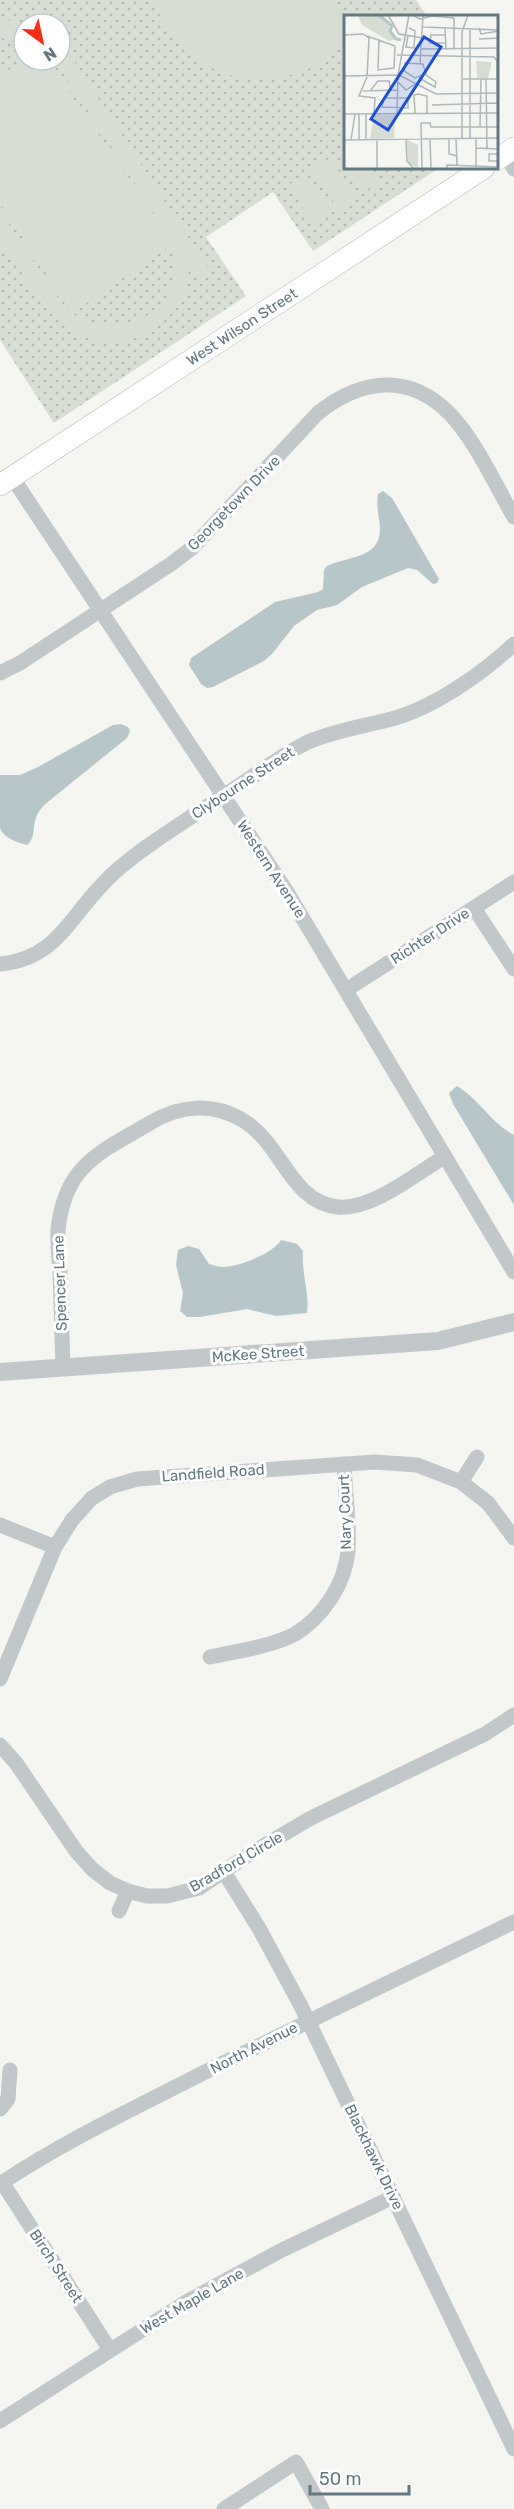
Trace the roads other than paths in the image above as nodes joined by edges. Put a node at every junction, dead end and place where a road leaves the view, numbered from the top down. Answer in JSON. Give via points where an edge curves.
{"nodes":[{"id":1,"x":481,"y":170,"type":"edge"},
{"id":2,"x":6,"y":481,"type":"edge"},
{"id":3,"x":514,"y":517,"type":"edge"},
{"id":4,"x":101,"y":610,"type":"junction"},
{"id":5,"x":514,"y":644,"type":"edge"},
{"id":6,"x":0,"y":673,"type":"edge"},
{"id":7,"x":224,"y":795,"type":"junction"},
{"id":8,"x":514,"y":882,"type":"edge"},
{"id":9,"x":474,"y":908,"type":"junction"},
{"id":10,"x":0,"y":964,"type":"edge"},
{"id":11,"x":514,"y":969,"type":"edge"},
{"id":12,"x":346,"y":990,"type":"junction"},
{"id":13,"x":444,"y":1157,"type":"junction"},
{"id":14,"x":514,"y":1272,"type":"edge"},
{"id":15,"x":514,"y":1322,"type":"edge"},
{"id":16,"x":63,"y":1367,"type":"junction"},
{"id":17,"x":0,"y":1372,"type":"edge"},
{"id":18,"x":477,"y":1457,"type":"dead end"},
{"id":19,"x":344,"y":1464,"type":"junction"},
{"id":20,"x":461,"y":1482,"type":"junction"},
{"id":21,"x":0,"y":1525,"type":"edge"},
{"id":22,"x":514,"y":1538,"type":"edge"},
{"id":23,"x":55,"y":1547,"type":"junction"},
{"id":24,"x":210,"y":1658,"type":"dead end"},
{"id":25,"x":0,"y":1679,"type":"edge"},
{"id":26,"x":514,"y":1714,"type":"edge"},
{"id":27,"x":0,"y":1745,"type":"edge"},
{"id":28,"x":224,"y":1872,"type":"junction"},
{"id":29,"x":128,"y":1891,"type":"junction"},
{"id":30,"x":119,"y":1911,"type":"dead end"},
{"id":31,"x":514,"y":1922,"type":"edge"},
{"id":32,"x":308,"y":2021,"type":"junction"},
{"id":33,"x":10,"y":2070,"type":"dead end"},
{"id":34,"x":0,"y":2109,"type":"edge"},
{"id":35,"x":1,"y":2183,"type":"edge"},
{"id":36,"x":393,"y":2197,"type":"junction"},
{"id":37,"x":110,"y":2350,"type":"junction"},
{"id":38,"x":0,"y":2421,"type":"edge"},
{"id":39,"x":514,"y":2449,"type":"edge"},
{"id":40,"x":224,"y":2509,"type":"edge"},
{"id":41,"x":322,"y":2509,"type":"edge"}],
"edges":[{"from":1,"to":2,"type":"main road","name":"West Wilson Street"},
{"from":2,"to":4,"type":"street","name":"Western Avenue"},
{"from":3,"to":4,"type":"street","name":"Georgetown Drive","via":[[463,430],[438,403],[406,388],[384,384],[362,388],[338,398],[318,413],[192,548]]},
{"from":4,"to":6,"type":"street","name":"Georgetown Drive"},
{"from":4,"to":7,"type":"street","name":"Western Avenue"},
{"from":5,"to":7,"type":"street","name":"Clybourne Street","via":[[419,709],[307,743]]},
{"from":7,"to":10,"type":"street","name":"Clybourne Street","via":[[123,865],[44,951],[22,961]]},
{"from":7,"to":12,"type":"street","name":"Western Avenue"},
{"from":8,"to":9,"type":"street","name":"Richter Drive"},
{"from":9,"to":11,"type":"street"},
{"from":9,"to":12,"type":"street","name":"Richter Drive"},
{"from":12,"to":13,"type":"street","name":"Western Avenue"},
{"from":13,"to":14,"type":"street","name":"Western Avenue"},
{"from":13,"to":16,"type":"street","name":"Spencer Lane","via":[[364,1204],[339,1207],[303,1191],[265,1138],[242,1119],[209,1108],[166,1114],[89,1162],[73,1181],[63,1202],[58,1232]]},
{"from":15,"to":16,"type":"street","name":"McKee Street","via":[[438,1341]]},
{"from":16,"to":17,"type":"street","name":"McKee Street"},
{"from":18,"to":20,"type":"street"},
{"from":19,"to":20,"type":"street","name":"Landfield Road","via":[[417,1465]]},
{"from":19,"to":23,"type":"street","name":"Landfield Road","via":[[137,1479],[110,1487],[92,1498]]},
{"from":19,"to":24,"type":"street","name":"Nary Court","via":[[348,1553],[343,1574],[325,1607],[294,1635]]},
{"from":20,"to":22,"type":"street","name":"Landfield Road","via":[[488,1503]]},
{"from":21,"to":23,"type":"street"},
{"from":23,"to":25,"type":"street","name":"Landfield Road"},
{"from":26,"to":28,"type":"street","name":"Bradford Circle","via":[[485,1734],[312,1818]]},
{"from":27,"to":29,"type":"street","name":"Bradford Circle","via":[[16,1762],[76,1851],[110,1883]]},
{"from":28,"to":29,"type":"street","name":"Bradford Circle","via":[[183,1893],[147,1896]]},
{"from":28,"to":32,"type":"street","name":"Blackhawk Drive","via":[[261,1930]]},
{"from":29,"to":30,"type":"street"},
{"from":31,"to":32,"type":"street","name":"North Avenue"},
{"from":32,"to":35,"type":"street","name":"North Avenue","via":[[81,2134]]},
{"from":32,"to":36,"type":"street","name":"Blackhawk Drive"},
{"from":33,"to":34,"type":"street","via":[[8,2099]]},
{"from":35,"to":37,"type":"street","name":"Birch Street"},
{"from":36,"to":37,"type":"street","name":"West Maple Lane","via":[[186,2302]]},
{"from":36,"to":39,"type":"street","name":"Blackhawk Drive"},
{"from":37,"to":38,"type":"street","name":"West Maple Lane"},
{"from":40,"to":41,"type":"street","via":[[296,2462]]}]}
